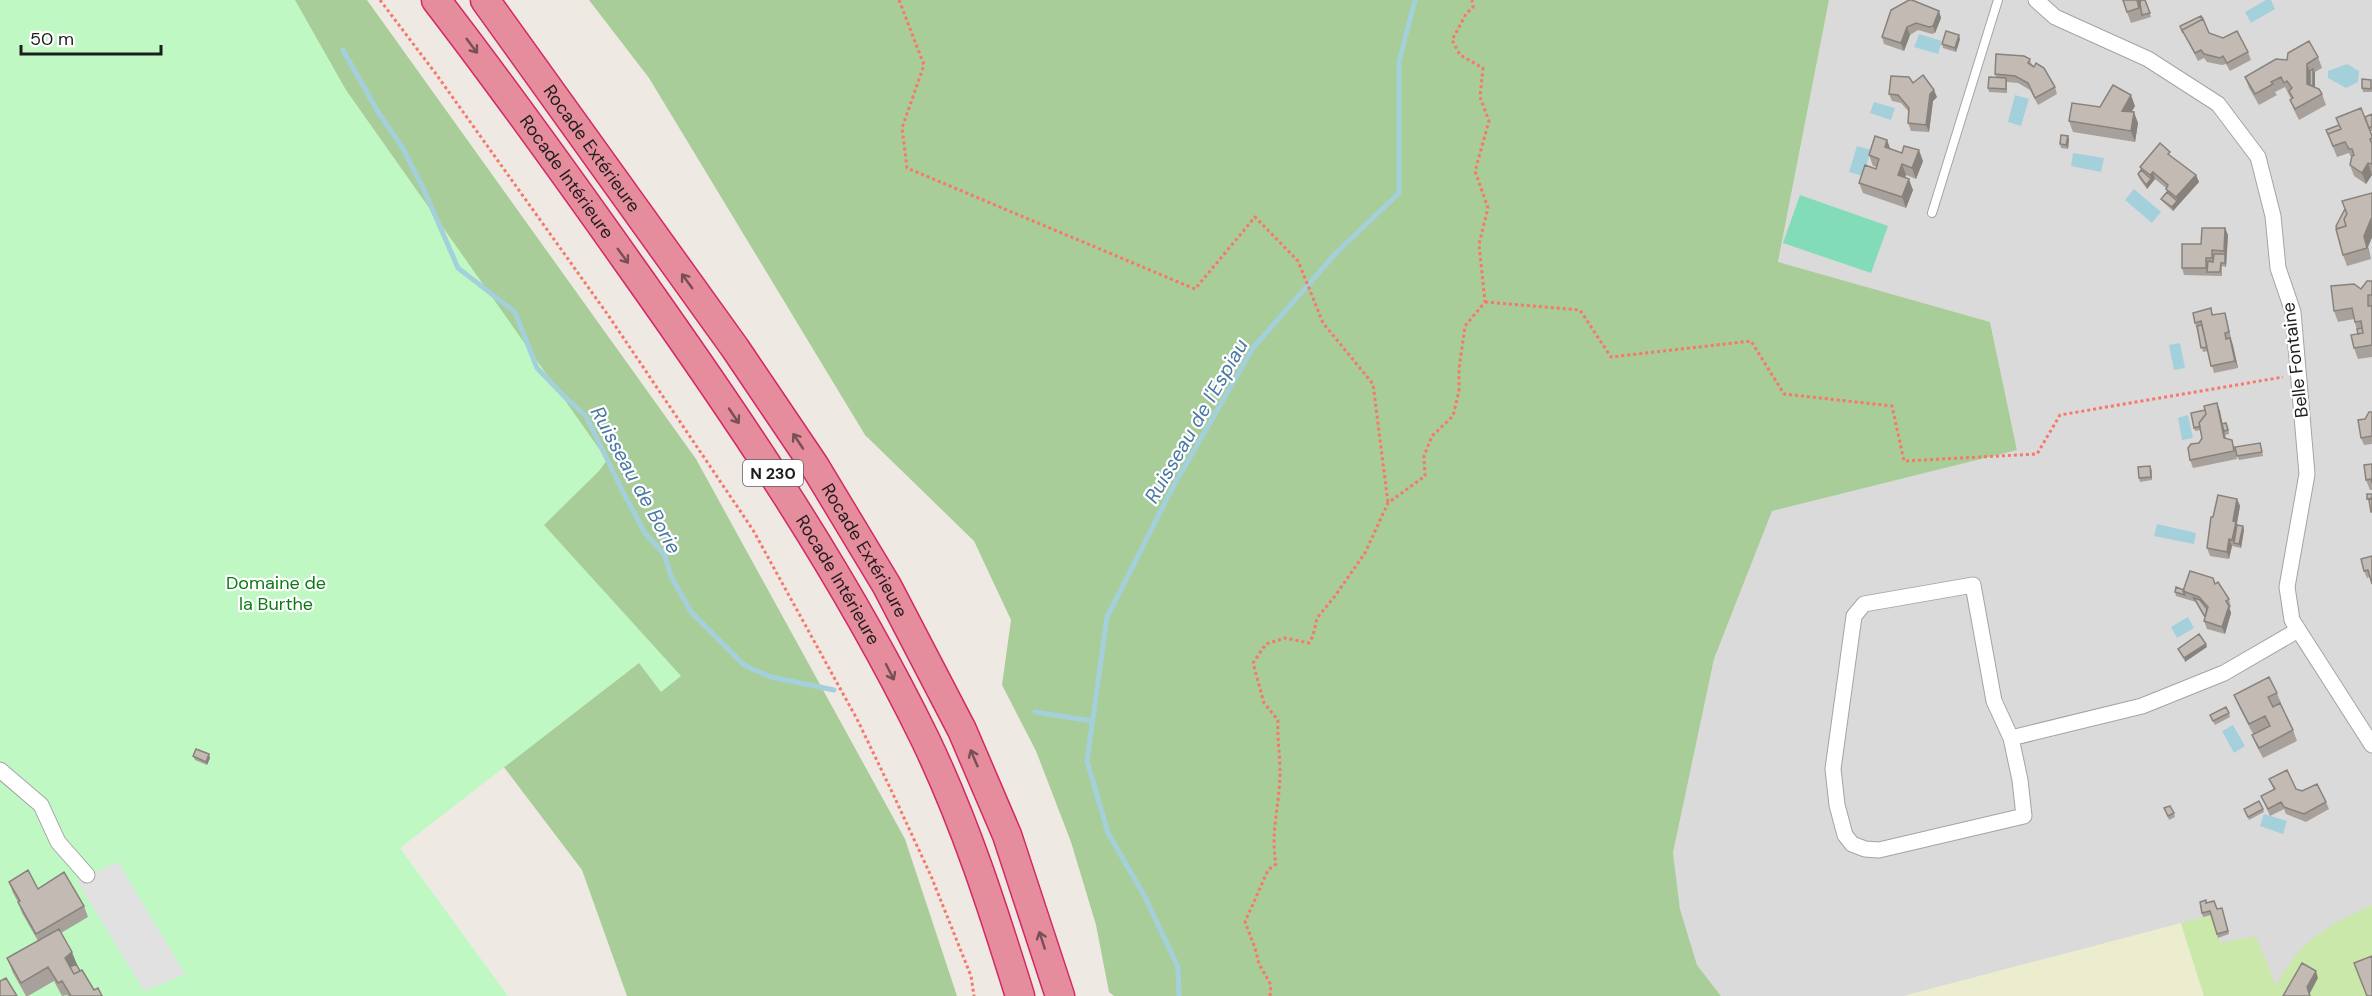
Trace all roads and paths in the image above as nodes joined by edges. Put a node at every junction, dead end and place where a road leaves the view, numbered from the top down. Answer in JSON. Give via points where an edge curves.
{"nodes":[{"id":1,"x":380,"y":0,"type":"edge"},
{"id":2,"x":436,"y":0,"type":"edge"},
{"id":3,"x":485,"y":0,"type":"edge"},
{"id":4,"x":899,"y":0,"type":"edge"},
{"id":5,"x":1472,"y":0,"type":"edge"},
{"id":6,"x":1998,"y":0,"type":"edge"},
{"id":7,"x":2036,"y":0,"type":"edge"},
{"id":8,"x":1932,"y":213,"type":"dead end"},
{"id":9,"x":1485,"y":302,"type":"junction"},
{"id":10,"x":2298,"y":374,"type":"junction"},
{"id":11,"x":1388,"y":503,"type":"junction"},
{"id":12,"x":2298,"y":630,"type":"junction"},
{"id":13,"x":2011,"y":738,"type":"junction"},
{"id":14,"x":2372,"y":745,"type":"edge"},
{"id":15,"x":0,"y":770,"type":"edge"},
{"id":16,"x":87,"y":875,"type":"dead end"},
{"id":17,"x":974,"y":996,"type":"edge"},
{"id":18,"x":1020,"y":996,"type":"edge"},
{"id":19,"x":1060,"y":996,"type":"edge"},
{"id":20,"x":1270,"y":996,"type":"edge"}],
"edges":[{"from":1,"to":17,"type":"path","via":[[608,315],[753,530],[888,783],[931,876],[971,976]]},
{"from":2,"to":18,"type":"highway","name":"Rocade Intérieure","number":"N 230","one_way":true,"via":[[700,363],[863,620],[962,823]]},
{"from":19,"to":3,"type":"highway","name":"Rocade Extérieure","number":"N 230","one_way":true,"via":[[1007,835],[962,730],[887,586],[814,465],[735,348]]},
{"from":4,"to":11,"type":"path","via":[[924,65],[902,128],[907,168],[1195,289],[1255,217],[1298,261],[1323,323],[1373,384]]},
{"from":5,"to":9,"type":"path","via":[[1473,7],[1452,40],[1460,55],[1483,68],[1480,97],[1489,121],[1474,171],[1488,208],[1479,244]]},
{"from":6,"to":8,"type":"lane"},
{"from":7,"to":10,"type":"street","name":"Belle Fontaine","via":[[2055,16],[2148,59],[2218,104],[2258,157],[2273,216],[2278,268],[2293,312]]},
{"from":9,"to":10,"type":"path","via":[[1580,310],[1611,357],[1751,341],[1784,394],[1892,406],[1904,461],[2037,454],[2060,415]]},
{"from":9,"to":11,"type":"path","via":[[1465,326],[1453,416],[1432,436],[1424,456],[1425,476]]},
{"from":10,"to":12,"type":"street","name":"Belle Fontaine","via":[[2307,474],[2287,587],[2292,621]]},
{"from":11,"to":20,"type":"path","via":[[1365,553],[1317,618],[1309,643],[1285,638],[1266,644],[1253,663],[1264,703],[1278,720],[1280,772],[1272,846],[1276,864],[1268,870],[1245,922],[1259,964],[1271,985]]},
{"from":12,"to":13,"type":"street","via":[[2224,673],[2142,706]]},
{"from":12,"to":14,"type":"street","name":"Belle Fontaine"},
{"from":13,"to":13,"type":"street","via":[[1994,701],[1973,585],[1864,604],[1854,616],[1833,769],[1837,805],[1845,835],[1852,844],[1879,850],[2024,816]]},
{"from":15,"to":16,"type":"street","via":[[41,806],[58,842]]}]}
